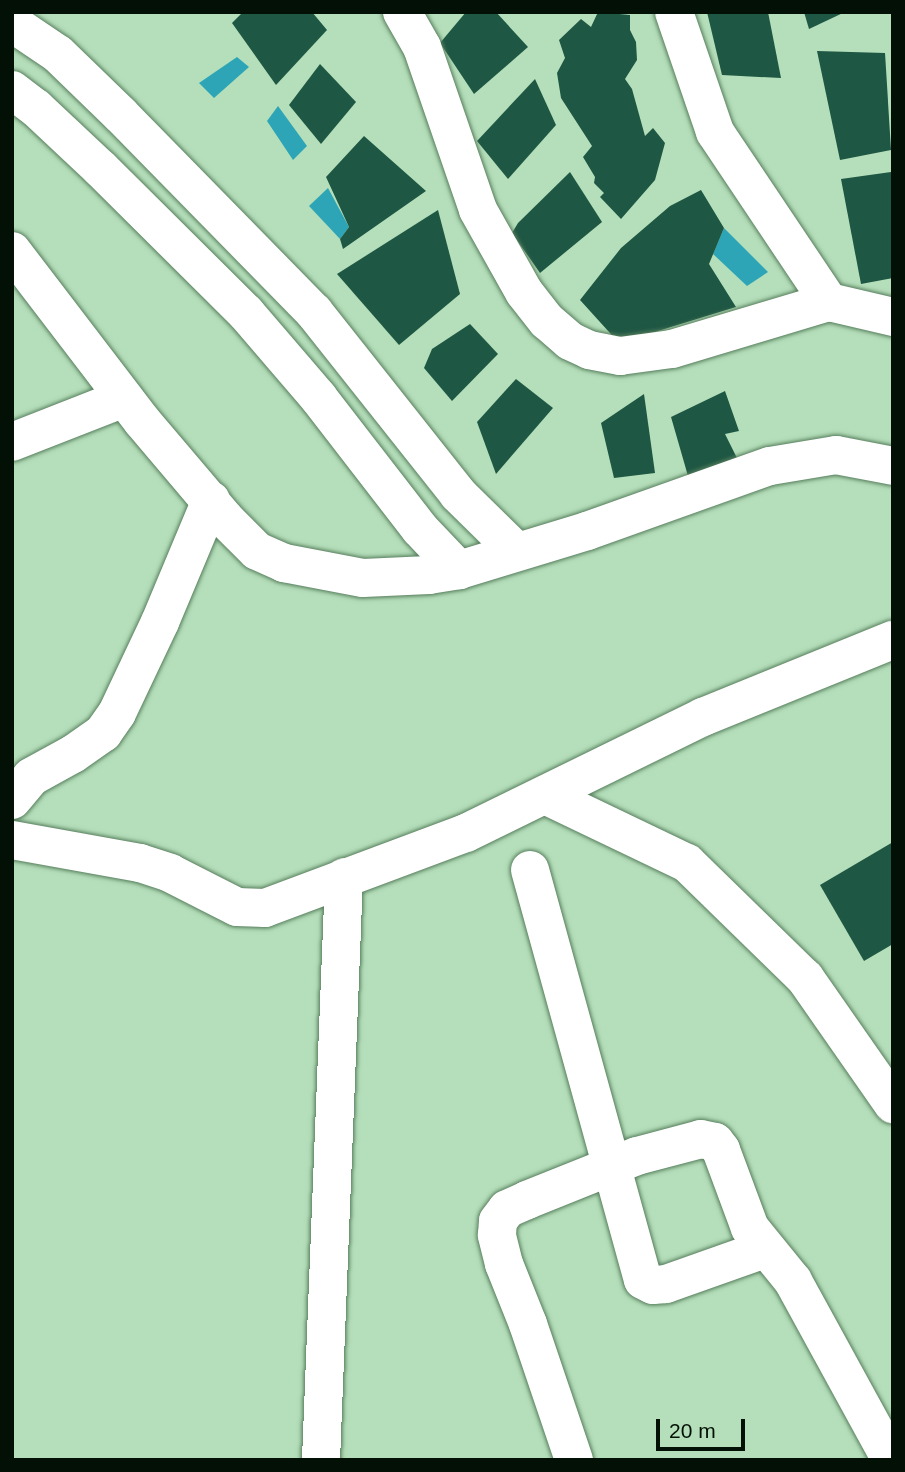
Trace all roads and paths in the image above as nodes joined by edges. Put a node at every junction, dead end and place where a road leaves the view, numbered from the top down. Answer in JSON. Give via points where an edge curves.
{"nodes":[{"id":1,"x":402,"y":12,"type":"edge"},
{"id":2,"x":674,"y":12,"type":"edge"},
{"id":3,"x":17,"y":24,"type":"edge"},
{"id":4,"x":12,"y":90,"type":"edge"},
{"id":5,"x":12,"y":251,"type":"edge"},
{"id":6,"x":829,"y":302,"type":"junction"},
{"id":7,"x":893,"y":317,"type":"edge"},
{"id":8,"x":124,"y":398,"type":"junction"},
{"id":9,"x":12,"y":442,"type":"edge"},
{"id":10,"x":893,"y":466,"type":"edge"},
{"id":11,"x":211,"y":500,"type":"junction"},
{"id":12,"x":516,"y":551,"type":"junction"},
{"id":13,"x":459,"y":570,"type":"junction"},
{"id":14,"x":893,"y":640,"type":"edge"},
{"id":15,"x":545,"y":795,"type":"junction"},
{"id":16,"x":12,"y":800,"type":"edge"},
{"id":17,"x":12,"y":840,"type":"edge"},
{"id":18,"x":530,"y":870,"type":"dead end"},
{"id":19,"x":344,"y":877,"type":"junction"},
{"id":20,"x":893,"y":1104,"type":"edge"},
{"id":21,"x":610,"y":1167,"type":"junction"},
{"id":22,"x":765,"y":1249,"type":"junction"},
{"id":23,"x":321,"y":1460,"type":"edge"},
{"id":24,"x":573,"y":1460,"type":"edge"},
{"id":25,"x":891,"y":1460,"type":"edge"}],
"edges":[{"from":1,"to":6,"type":"street","via":[[422,47],[478,210],[524,292],[570,341],[620,356],[672,349]]},
{"from":2,"to":6,"type":"street","via":[[715,132]]},
{"from":3,"to":12,"type":"street","via":[[58,54],[103,97],[314,312],[458,494]]},
{"from":4,"to":13,"type":"street","via":[[100,168],[246,313],[411,518]]},
{"from":5,"to":8,"type":"street"},
{"from":6,"to":7,"type":"street"},
{"from":8,"to":9,"type":"street"},
{"from":8,"to":11,"type":"street"},
{"from":10,"to":12,"type":"street","via":[[836,455],[770,466],[587,531]]},
{"from":11,"to":13,"type":"street","via":[[257,551],[284,563],[363,578]]},
{"from":11,"to":16,"type":"street","via":[[117,713],[103,733],[31,777]]},
{"from":12,"to":13,"type":"street"},
{"from":14,"to":15,"type":"street","via":[[702,717]]},
{"from":15,"to":19,"type":"street","via":[[466,833]]},
{"from":15,"to":20,"type":"street","via":[[687,863],[805,978]]},
{"from":17,"to":19,"type":"street","via":[[140,863],[237,907],[253,909],[279,904]]},
{"from":18,"to":21,"type":"street"},
{"from":19,"to":23,"type":"street"},
{"from":21,"to":22,"type":"street","via":[[688,1141],[711,1140],[721,1150],[740,1207]]},
{"from":21,"to":22,"type":"street","via":[[643,1280],[648,1284],[666,1284]]},
{"from":21,"to":24,"type":"street","via":[[507,1209],[496,1228],[504,1265]]},
{"from":22,"to":25,"type":"street","via":[[793,1281]]}]}
